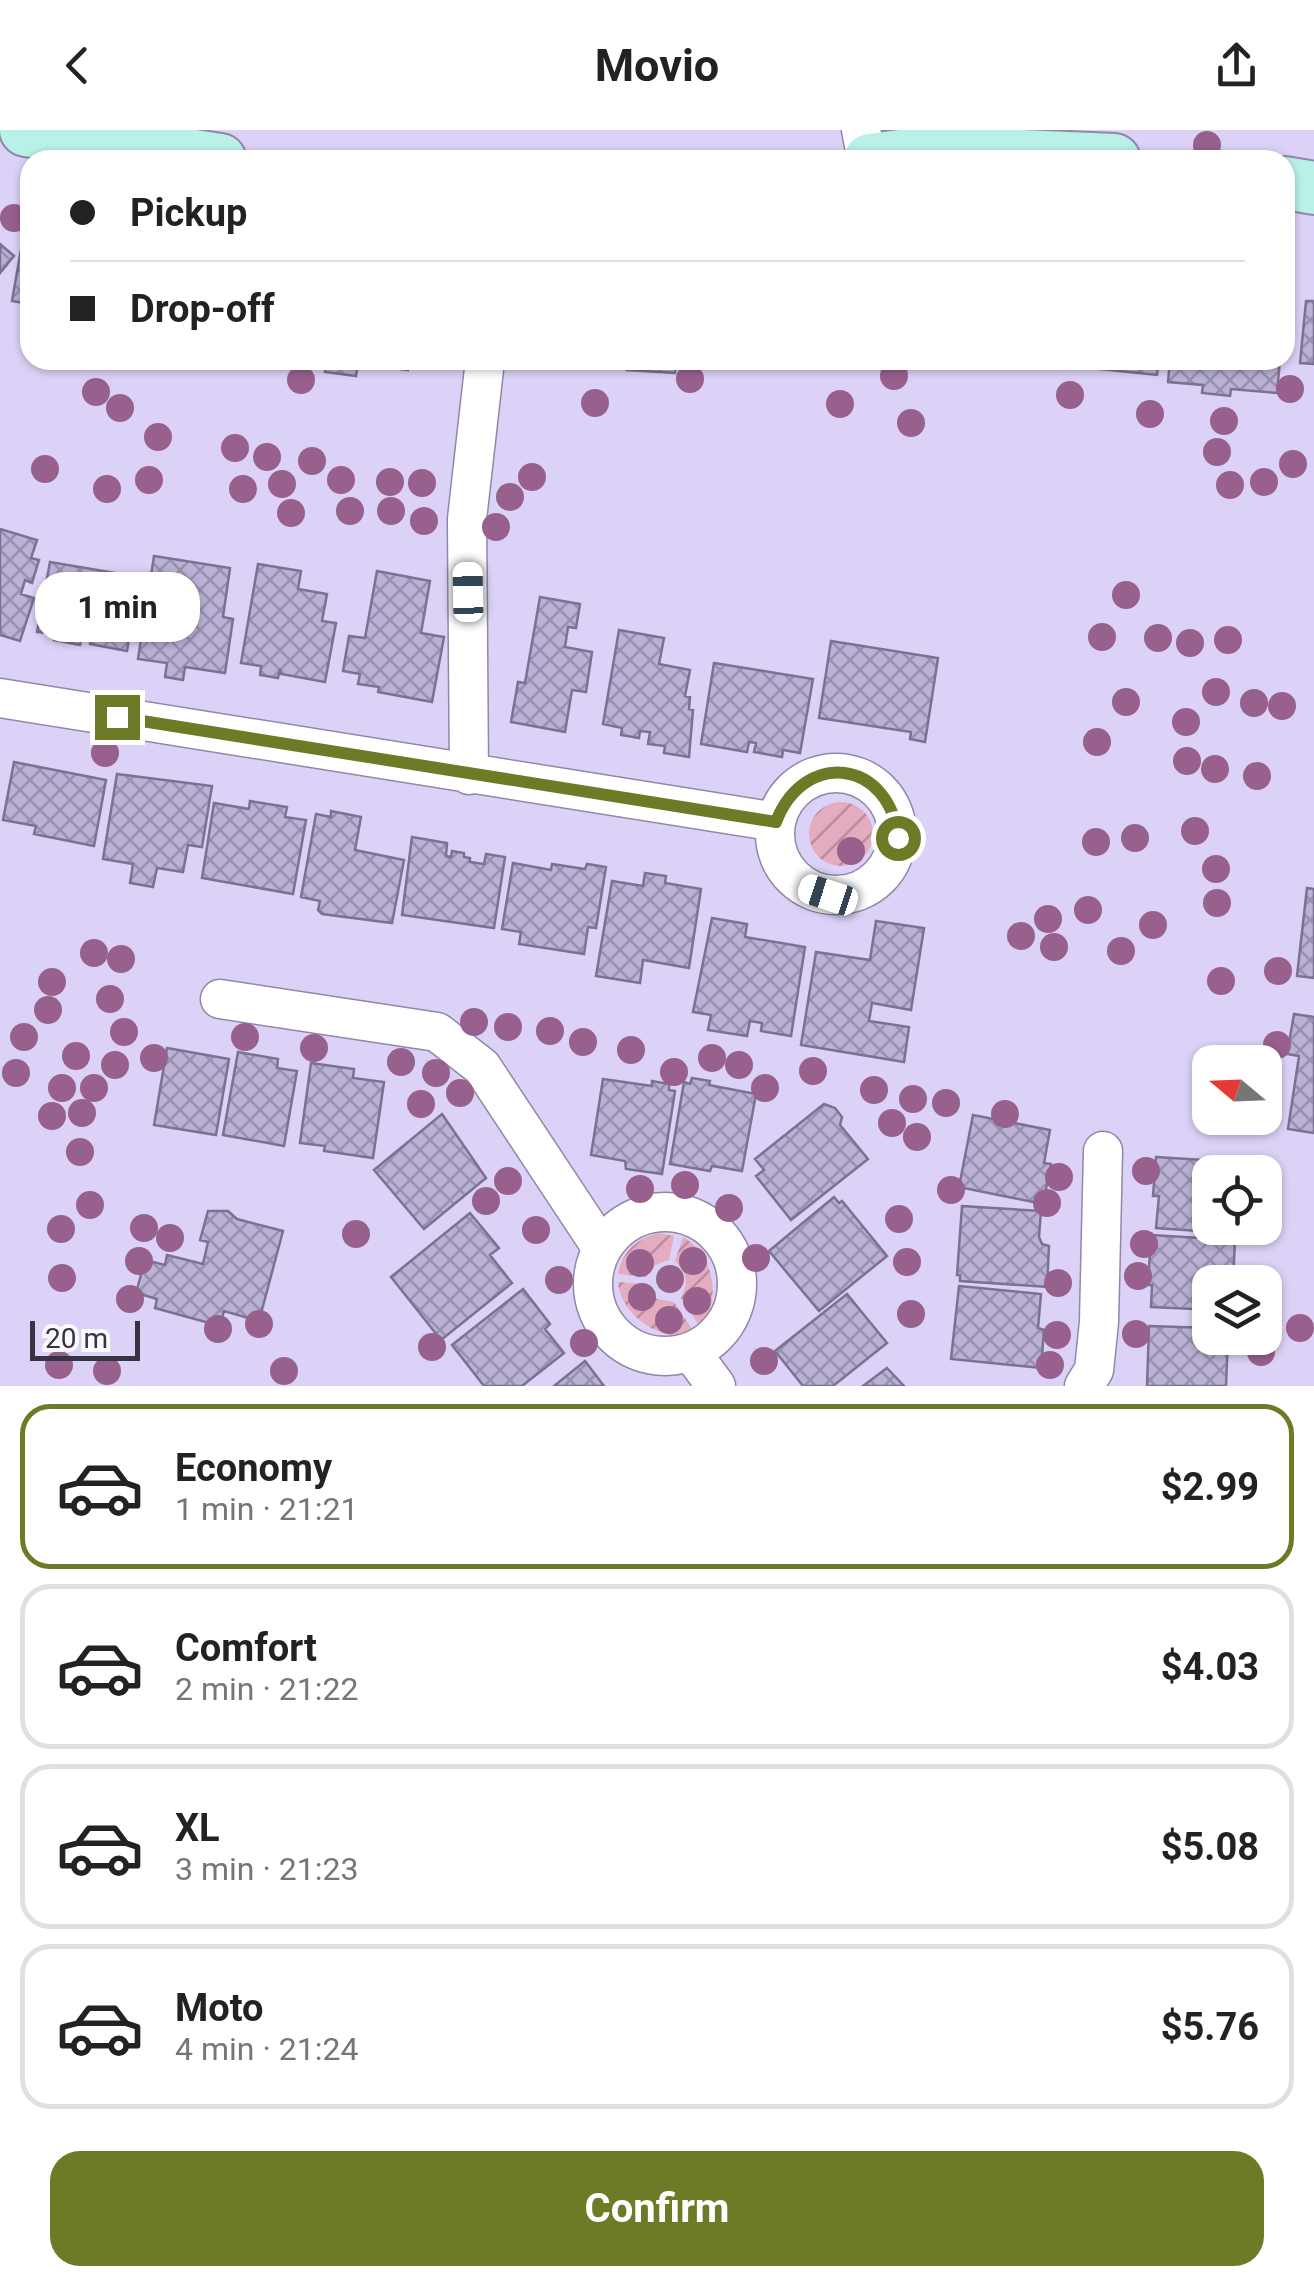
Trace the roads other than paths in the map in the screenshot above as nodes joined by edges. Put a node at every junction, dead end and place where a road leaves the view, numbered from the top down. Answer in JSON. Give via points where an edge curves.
{"nodes":[{"id":1,"x":26,"y":130,"type":"edge"},
{"id":2,"x":188,"y":147,"type":"edge"},
{"id":3,"x":484,"y":370,"type":"edge"},
{"id":4,"x":0,"y":698,"type":"edge"},
{"id":5,"x":469,"y":775,"type":"junction"},
{"id":6,"x":776,"y":822,"type":"dead end"},
{"id":7,"x":220,"y":999,"type":"dead end"},
{"id":8,"x":1103,"y":1152,"type":"dead end"},
{"id":9,"x":601,"y":1248,"type":"junction"},
{"id":10,"x":690,"y":1352,"type":"junction"},
{"id":11,"x":716,"y":1386,"type":"edge"},
{"id":12,"x":1084,"y":1386,"type":"edge"}],
"edges":[{"from":1,"to":2,"type":"street"},
{"from":3,"to":5,"type":"street","via":[[467,519]]},
{"from":4,"to":5,"type":"street"},
{"from":5,"to":6,"type":"street"},
{"from":7,"to":9,"type":"street","via":[[437,1032],[482,1068]]},
{"from":8,"to":12,"type":"street","via":[[1098,1322],[1094,1370]]},
{"from":9,"to":10,"type":"street","via":[[592,1291],[610,1332],[646,1354]]},
{"from":9,"to":10,"type":"street","via":[[639,1215],[664,1210],[711,1227],[728,1246],[737,1296],[712,1339]]},
{"from":10,"to":11,"type":"street"}]}
